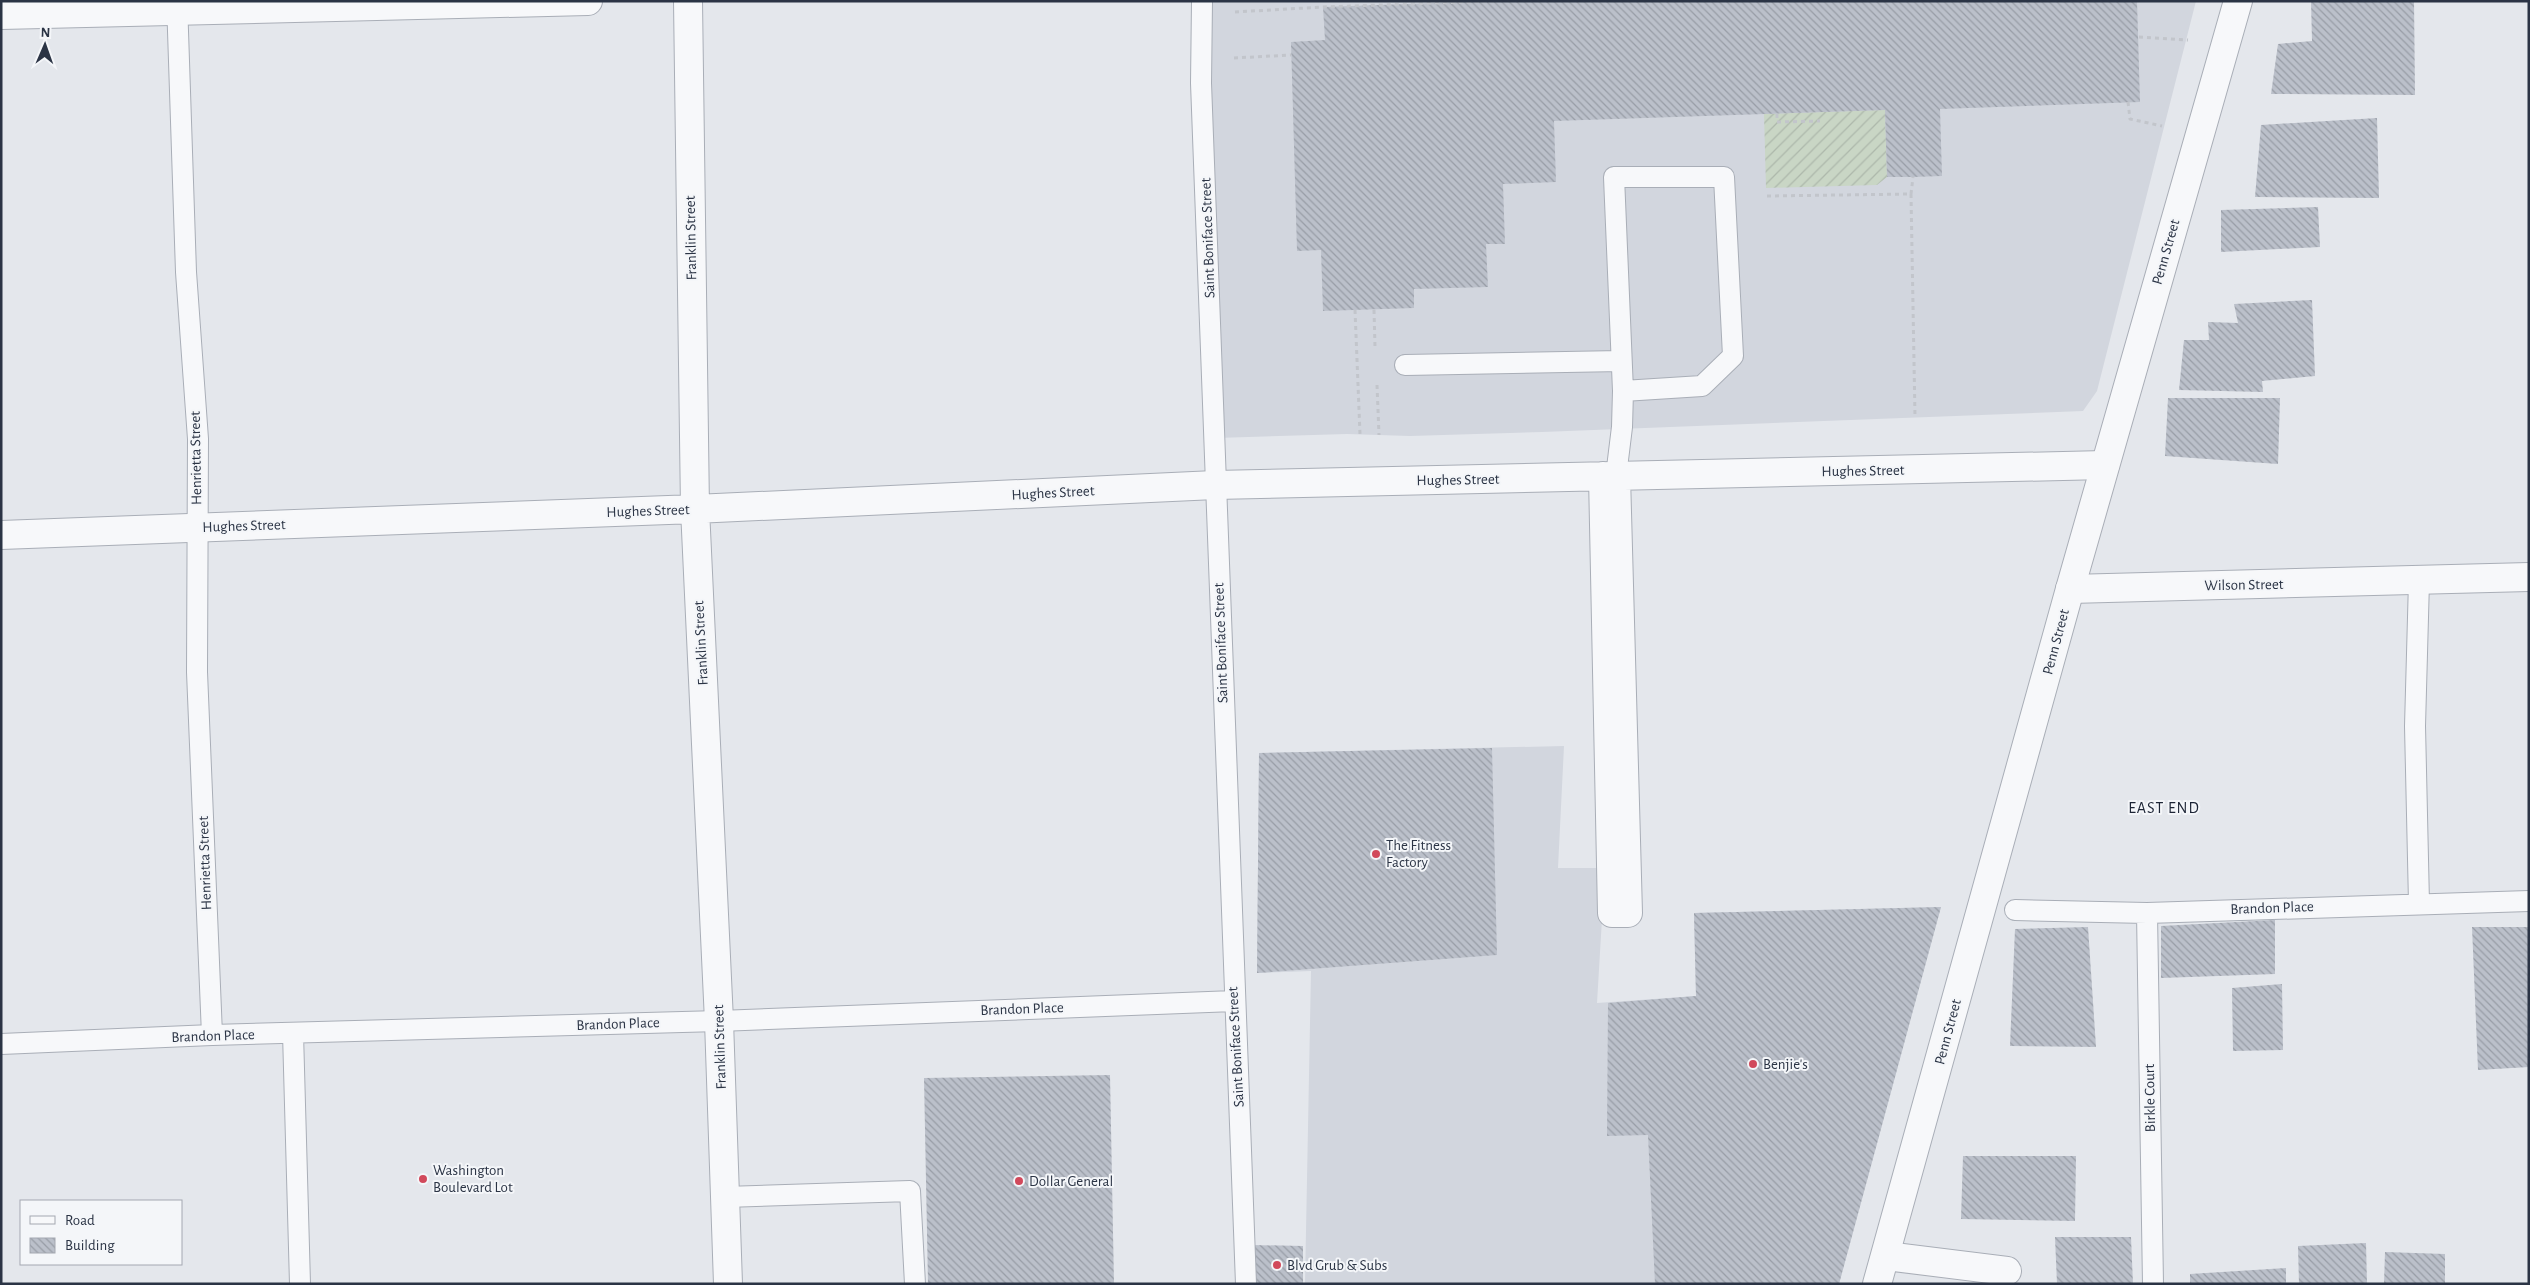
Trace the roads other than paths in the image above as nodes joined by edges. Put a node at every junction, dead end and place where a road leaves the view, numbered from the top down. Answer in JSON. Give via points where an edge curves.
{"nodes":[{"id":1,"x":588,"y":1,"type":"edge"},
{"id":2,"x":688,"y":1,"type":"edge"},
{"id":3,"x":1202,"y":1,"type":"edge"},
{"id":4,"x":2238,"y":1,"type":"edge"},
{"id":5,"x":178,"y":6,"type":"edge"},
{"id":6,"x":1,"y":15,"type":"edge"},
{"id":7,"x":1621,"y":360,"type":"junction"},
{"id":8,"x":1404,"y":365,"type":"dead end"},
{"id":9,"x":1623,"y":391,"type":"junction"},
{"id":10,"x":2105,"y":465,"type":"junction"},
{"id":11,"x":1609,"y":476,"type":"junction"},
{"id":12,"x":1215,"y":485,"type":"junction"},
{"id":13,"x":695,"y":509,"type":"junction"},
{"id":14,"x":197,"y":528,"type":"junction"},
{"id":15,"x":1,"y":535,"type":"edge"},
{"id":16,"x":2529,"y":577,"type":"edge"},
{"id":17,"x":2419,"y":581,"type":"junction"},
{"id":18,"x":2070,"y":589,"type":"junction"},
{"id":19,"x":2529,"y":900,"type":"edge"},
{"id":20,"x":2419,"y":903,"type":"junction"},
{"id":21,"x":2015,"y":910,"type":"dead end"},
{"id":22,"x":2147,"y":913,"type":"junction"},
{"id":23,"x":1234,"y":1001,"type":"junction"},
{"id":24,"x":719,"y":1021,"type":"junction"},
{"id":25,"x":292,"y":1033,"type":"junction"},
{"id":26,"x":212,"y":1035,"type":"junction"},
{"id":27,"x":1,"y":1044,"type":"edge"},
{"id":28,"x":725,"y":1198,"type":"junction"},
{"id":29,"x":1886,"y":1256,"type":"junction"},
{"id":30,"x":2007,"y":1271,"type":"dead end"},
{"id":31,"x":300,"y":1284,"type":"edge"},
{"id":32,"x":728,"y":1284,"type":"edge"},
{"id":33,"x":915,"y":1284,"type":"edge"},
{"id":34,"x":1246,"y":1284,"type":"edge"},
{"id":35,"x":1877,"y":1284,"type":"edge"},
{"id":36,"x":2153,"y":1284,"type":"edge"}],
"edges":[{"from":1,"to":5,"type":"street"},
{"from":2,"to":13,"type":"street","name":"Franklin Street"},
{"from":3,"to":12,"type":"lane","name":"Saint Boniface Street","via":[[1201,83],[1216,438]]},
{"from":4,"to":10,"type":"street","name":"Penn Street"},
{"from":5,"to":6,"type":"street"},
{"from":5,"to":14,"type":"lane","name":"Henrietta Street","via":[[186,272],[198,439]]},
{"from":7,"to":8,"type":"lane"},
{"from":7,"to":9,"type":"lane"},
{"from":7,"to":9,"type":"lane","via":[[1614,177],[1724,177],[1733,356],[1702,386]]},
{"from":9,"to":11,"type":"lane","via":[[1622,428]]},
{"from":10,"to":11,"type":"street","name":"Hughes Street"},
{"from":10,"to":18,"type":"street","name":"Penn Street"},
{"from":11,"to":11,"type":"street","via":[[1612,913],[1628,913]]},
{"from":11,"to":12,"type":"street","name":"Hughes Street"},
{"from":12,"to":13,"type":"street","name":"Hughes Street"},
{"from":12,"to":23,"type":"lane","name":"Saint Boniface Street"},
{"from":13,"to":14,"type":"street","name":"Hughes Street"},
{"from":13,"to":24,"type":"street","name":"Franklin Street"},
{"from":14,"to":15,"type":"street","name":"Hughes Street"},
{"from":14,"to":26,"type":"lane","name":"Henrietta Street","via":[[197,672]]},
{"from":16,"to":17,"type":"street","name":"Wilson Street"},
{"from":17,"to":18,"type":"street","name":"Wilson Street"},
{"from":17,"to":20,"type":"lane","via":[[2415,726]]},
{"from":18,"to":29,"type":"street","name":"Penn Street"},
{"from":19,"to":20,"type":"lane","name":"Brandon Place"},
{"from":20,"to":22,"type":"lane","name":"Brandon Place"},
{"from":21,"to":22,"type":"lane","name":"Brandon Place"},
{"from":22,"to":36,"type":"lane","name":"Birkle Court"},
{"from":23,"to":24,"type":"lane","name":"Brandon Place"},
{"from":23,"to":34,"type":"lane","name":"Saint Boniface Street"},
{"from":24,"to":25,"type":"lane","name":"Brandon Place"},
{"from":24,"to":28,"type":"street","name":"Franklin Street"},
{"from":25,"to":26,"type":"lane","name":"Brandon Place"},
{"from":25,"to":31,"type":"lane"},
{"from":26,"to":27,"type":"lane","name":"Brandon Place"},
{"from":28,"to":32,"type":"street","name":"Franklin Street"},
{"from":28,"to":33,"type":"lane","via":[[910,1191]]},
{"from":29,"to":30,"type":"street"},
{"from":29,"to":35,"type":"street","name":"Penn Street"}]}
